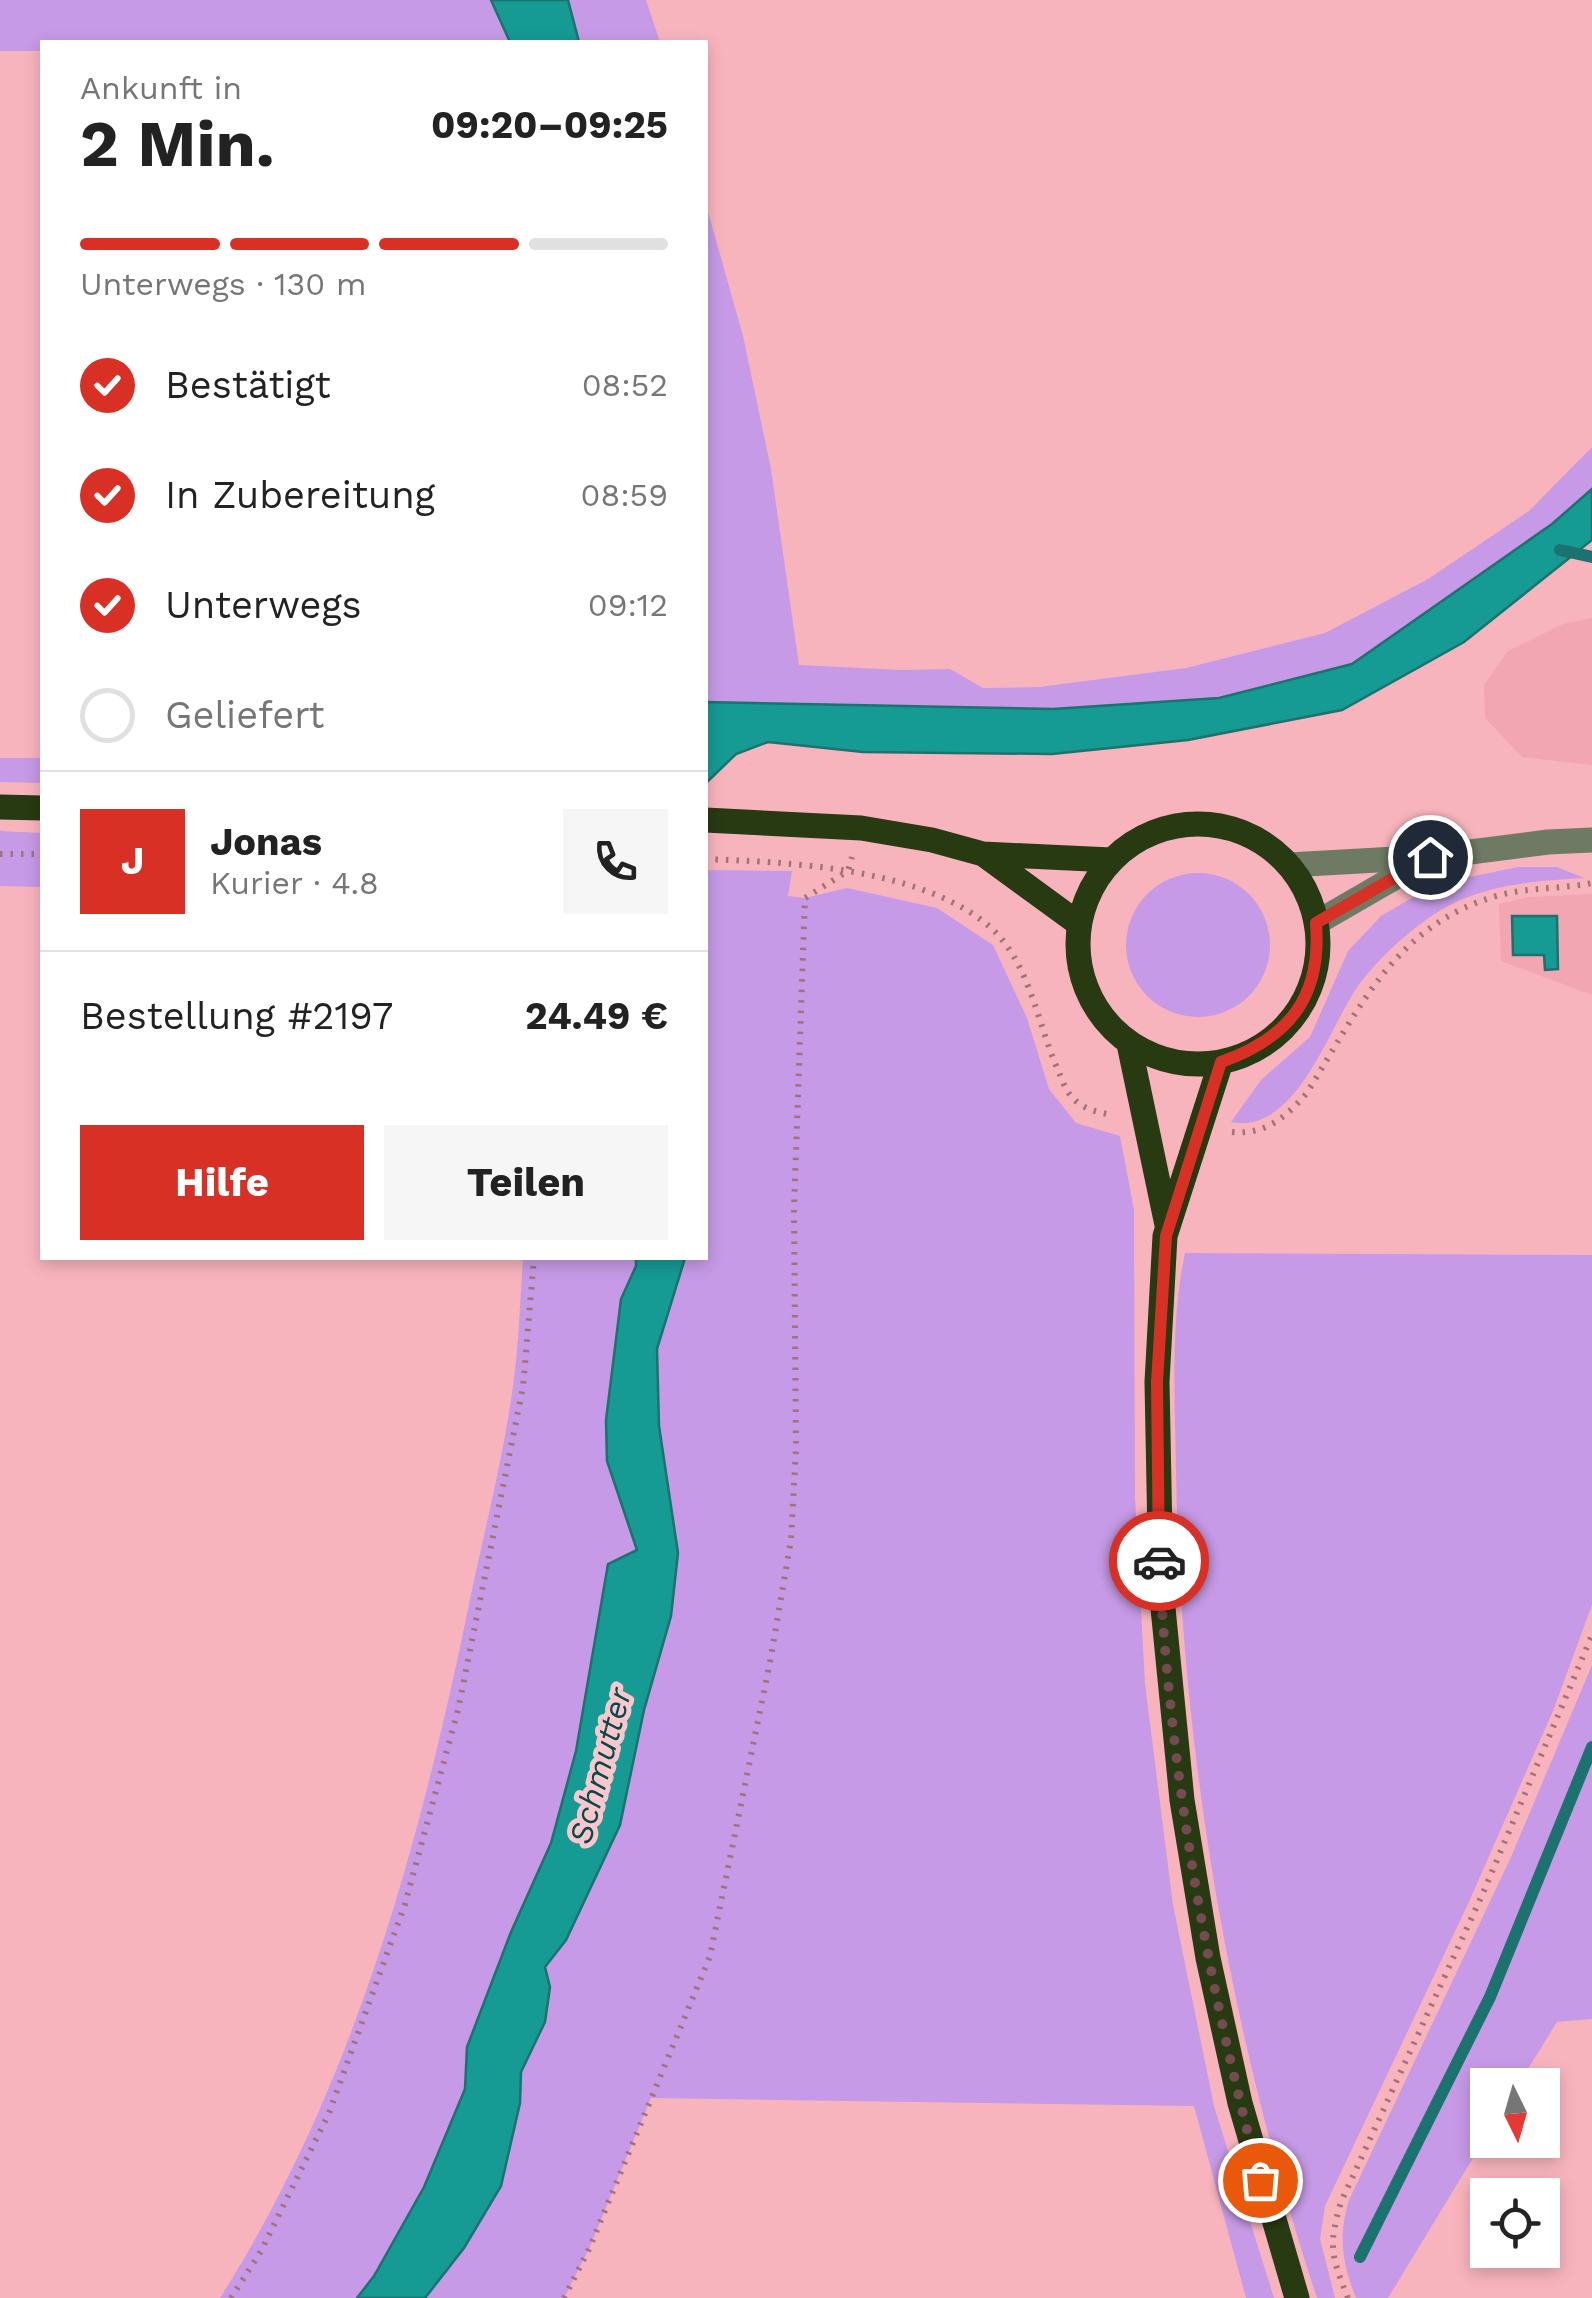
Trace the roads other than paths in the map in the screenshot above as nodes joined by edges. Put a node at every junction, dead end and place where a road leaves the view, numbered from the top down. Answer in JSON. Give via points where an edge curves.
{"nodes":[{"id":1,"x":0,"y":807,"type":"edge"},
{"id":2,"x":40,"y":808,"type":"edge"},
{"id":3,"x":708,"y":820,"type":"edge"},
{"id":4,"x":1592,"y":840,"type":"edge"},
{"id":5,"x":984,"y":854,"type":"junction"},
{"id":6,"x":1430,"y":857,"type":"junction"},
{"id":7,"x":1111,"y":860,"type":"junction"},
{"id":8,"x":1289,"y":864,"type":"junction"},
{"id":9,"x":1316,"y":923,"type":"junction"},
{"id":10,"x":1078,"y":924,"type":"junction"},
{"id":11,"x":1129,"y":1044,"type":"junction"},
{"id":12,"x":1221,"y":1062,"type":"junction"},
{"id":13,"x":1167,"y":1226,"type":"junction"},
{"id":14,"x":1297,"y":2298,"type":"edge"}],
"edges":[{"from":1,"to":2,"type":"main road"},
{"from":3,"to":5,"type":"main road","via":[[861,828]]},
{"from":4,"to":6,"type":"street"},
{"from":5,"to":7,"type":"main road"},
{"from":5,"to":10,"type":"main road"},
{"from":6,"to":8,"type":"street"},
{"from":6,"to":9,"type":"street"},
{"from":7,"to":8,"type":"main road","via":[[1140,838],[1175,825],[1206,824],[1237,830]]},
{"from":7,"to":10,"type":"main road"},
{"from":8,"to":9,"type":"main road"},
{"from":9,"to":12,"type":"main road","via":[[1315,972],[1300,1008],[1275,1036]]},
{"from":10,"to":11,"type":"main road","via":[[1079,970],[1088,996]]},
{"from":11,"to":12,"type":"main road","via":[[1179,1062]]},
{"from":11,"to":13,"type":"main road"},
{"from":12,"to":13,"type":"main road"},
{"from":13,"to":14,"type":"main road","via":[[1158,1520],[1182,1800],[1222,2029]]}]}
